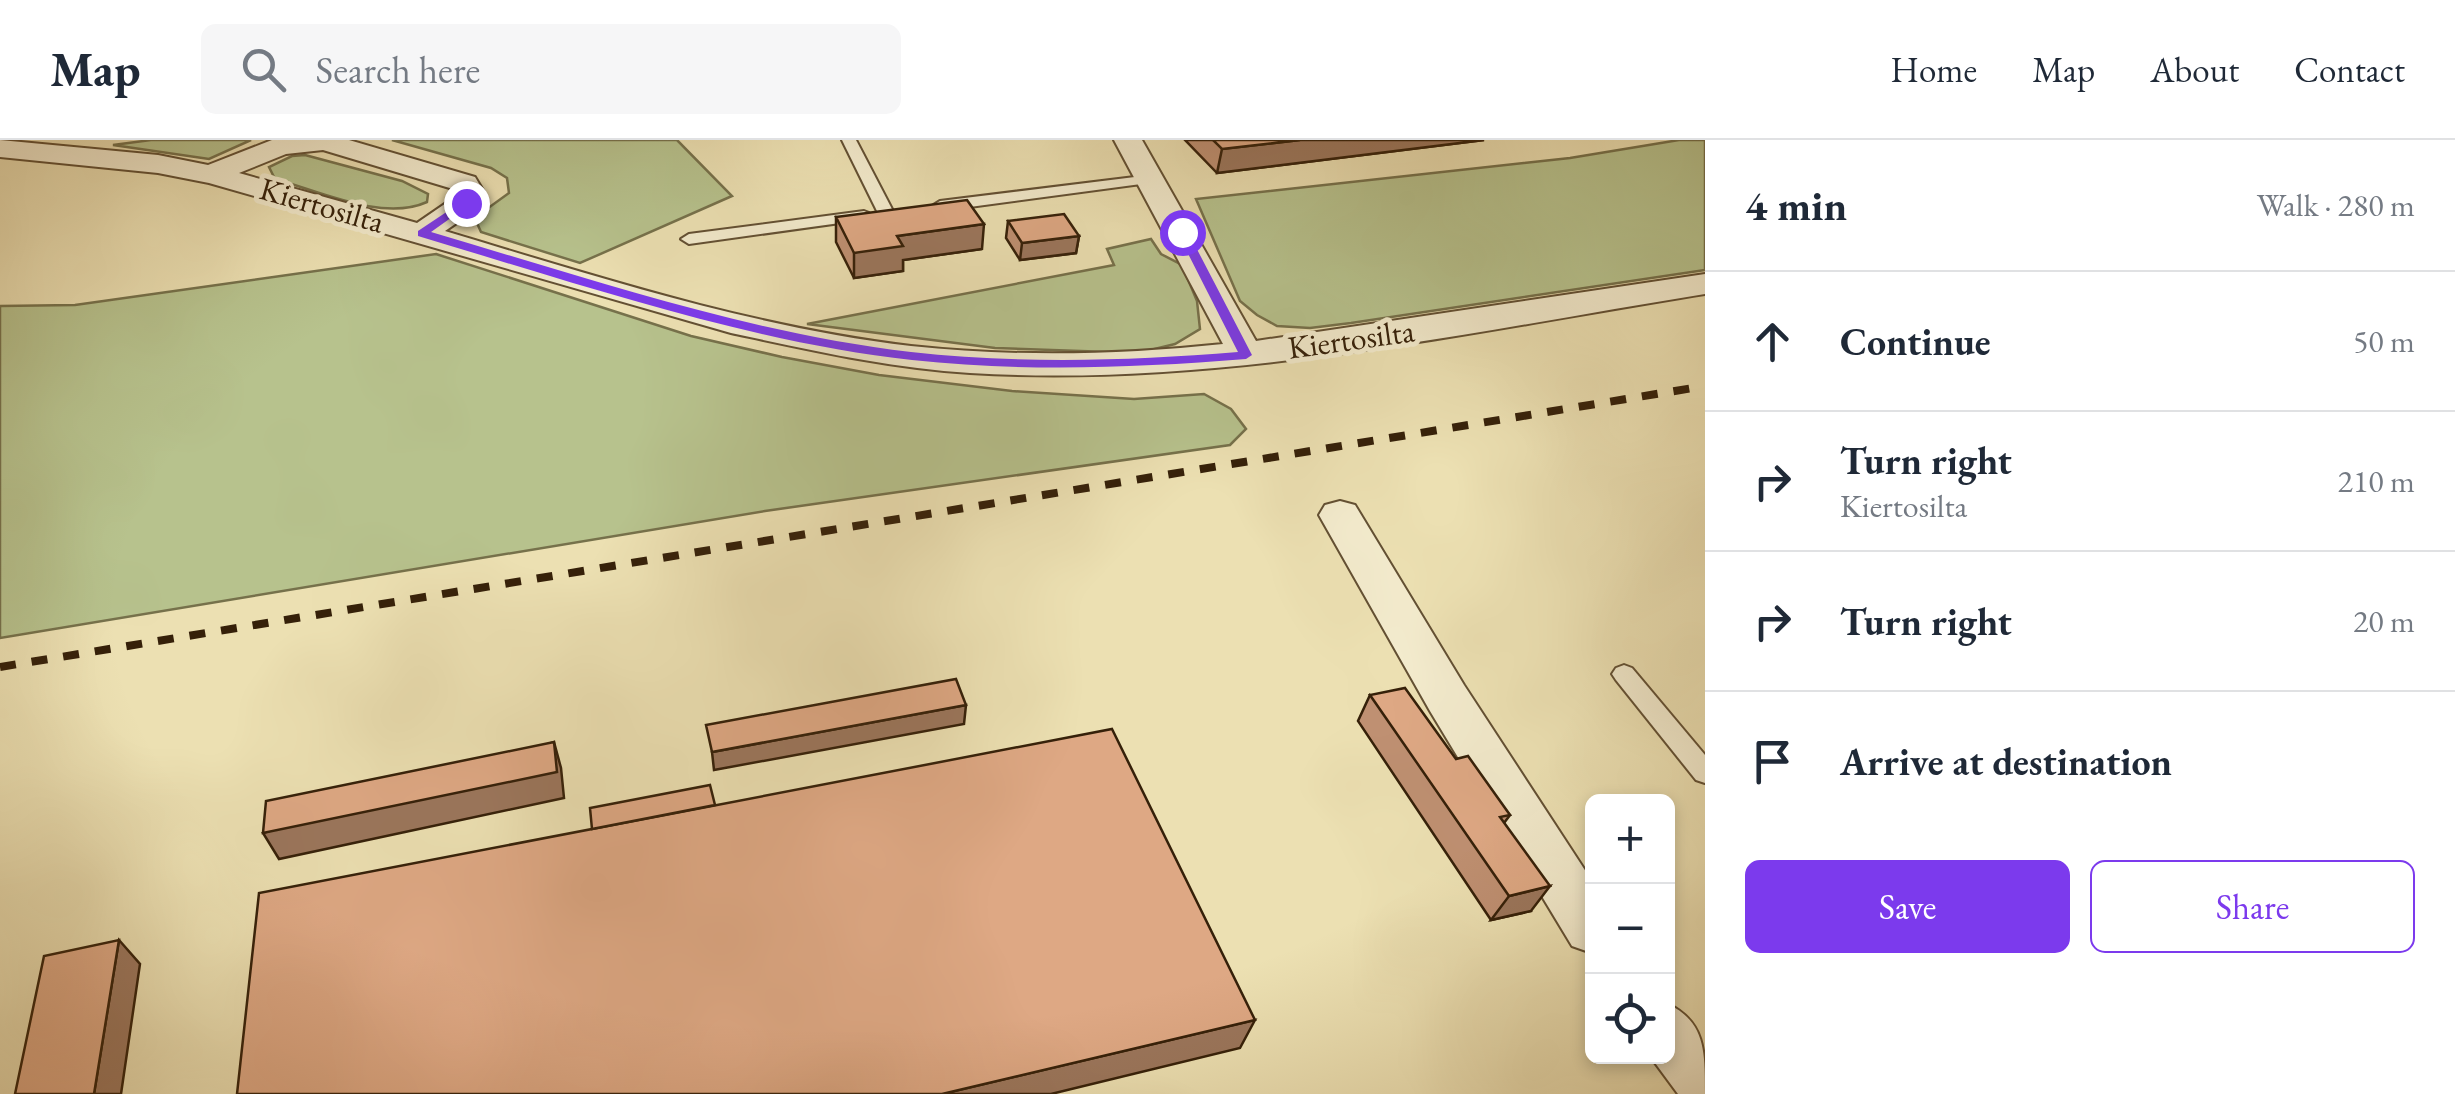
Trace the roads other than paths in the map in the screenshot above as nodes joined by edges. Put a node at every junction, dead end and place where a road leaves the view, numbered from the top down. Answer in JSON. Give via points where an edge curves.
{"nodes":[{"id":1,"x":51,"y":140,"type":"edge"},
{"id":2,"x":850,"y":140,"type":"edge"},
{"id":3,"x":1128,"y":140,"type":"edge"},
{"id":4,"x":0,"y":146,"type":"edge"},
{"id":5,"x":212,"y":175,"type":"junction"},
{"id":6,"x":1151,"y":179,"type":"junction"},
{"id":7,"x":924,"y":208,"type":"edge"},
{"id":8,"x":905,"y":211,"type":"edge"},
{"id":9,"x":886,"y":213,"type":"junction"},
{"id":10,"x":422,"y":233,"type":"junction"},
{"id":11,"x":689,"y":239,"type":"dead end"},
{"id":12,"x":1705,"y":284,"type":"edge"},
{"id":13,"x":1246,"y":355,"type":"junction"},
{"id":14,"x":1340,"y":515,"type":"dead end"},
{"id":15,"x":1624,"y":674,"type":"dead end"},
{"id":16,"x":1705,"y":773,"type":"edge"},
{"id":17,"x":1585,"y":917,"type":"edge"},
{"id":18,"x":1675,"y":1041,"type":"edge"},
{"id":19,"x":1705,"y":1080,"type":"edge"}],
"edges":[{"from":1,"to":4,"type":"street"},
{"from":2,"to":9,"type":"lane"},
{"from":3,"to":6,"type":"street"},
{"from":4,"to":5,"type":"street","name":"Kiertosilta"},
{"from":5,"to":10,"type":"street","name":"Kiertosilta"},
{"from":5,"to":10,"type":"street","via":[[271,146],[308,141],[465,183],[466,203]]},
{"from":6,"to":7,"type":"lane"},
{"from":6,"to":13,"type":"street"},
{"from":8,"to":9,"type":"lane"},
{"from":9,"to":11,"type":"lane"},
{"from":10,"to":13,"type":"street","name":"Kiertosilta","via":[[766,329],[907,356],[1062,365]]},
{"from":12,"to":13,"type":"street","name":"Kiertosilta"},
{"from":14,"to":17,"type":"street"},
{"from":15,"to":16,"type":"lane"},
{"from":18,"to":19,"type":"street"}]}
